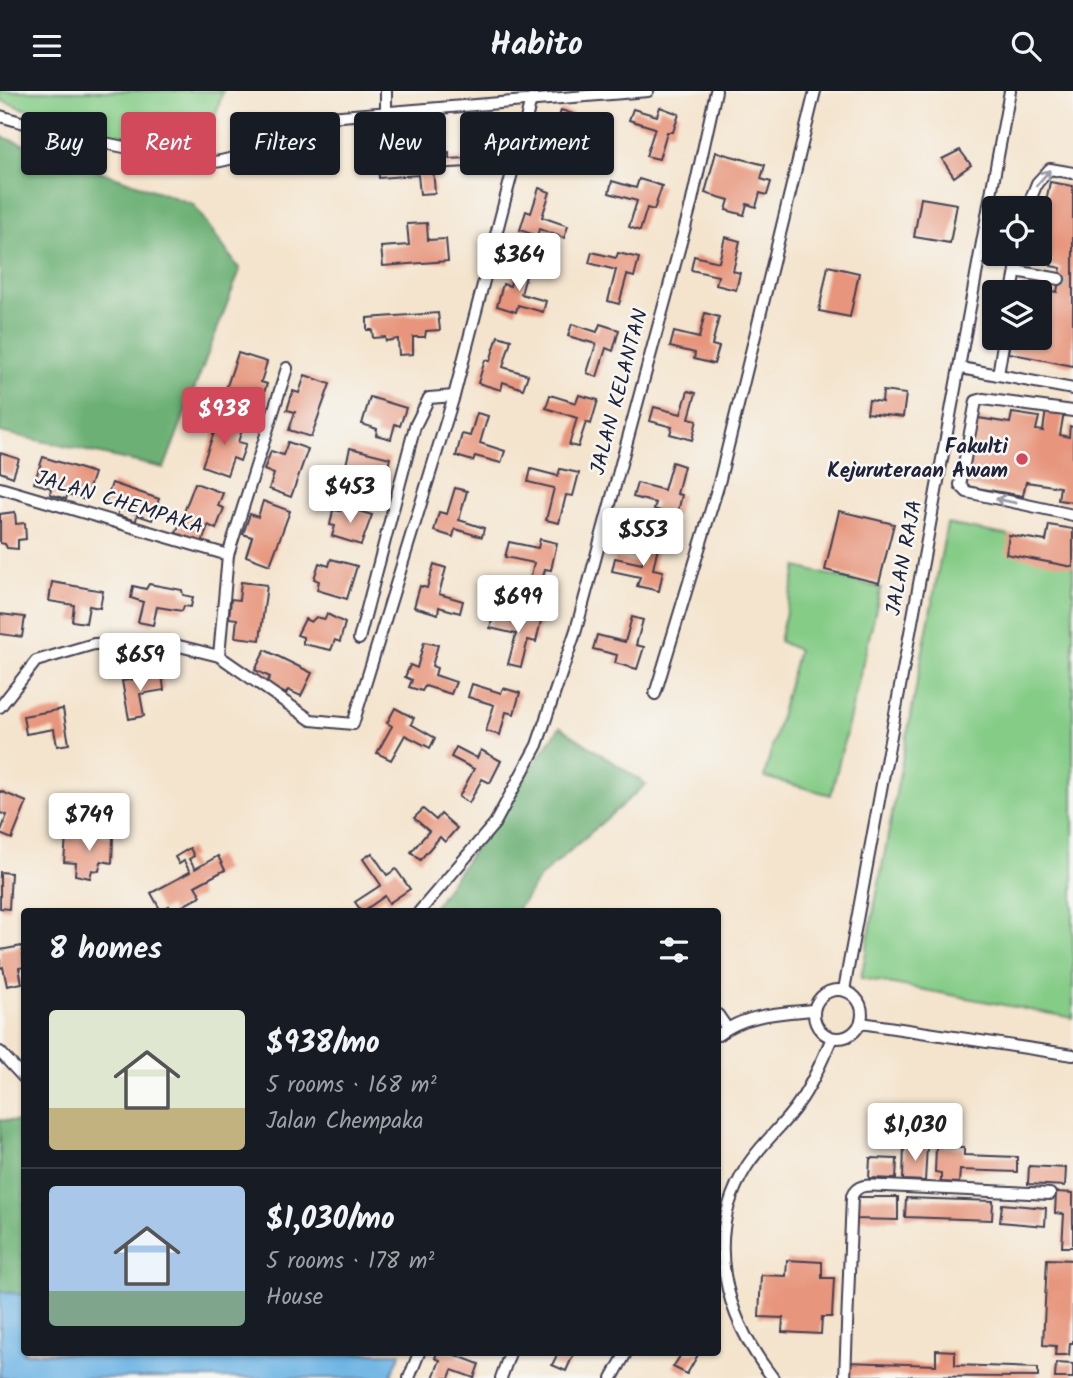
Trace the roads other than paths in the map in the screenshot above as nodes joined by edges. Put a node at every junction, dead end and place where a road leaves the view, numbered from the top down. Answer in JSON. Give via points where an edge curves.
{"nodes":[{"id":1,"x":386,"y":91,"type":"edge"},
{"id":2,"x":641,"y":91,"type":"edge"},
{"id":3,"x":648,"y":91,"type":"edge"},
{"id":4,"x":716,"y":91,"type":"edge"},
{"id":5,"x":815,"y":91,"type":"edge"},
{"id":6,"x":1010,"y":91,"type":"edge"},
{"id":7,"x":531,"y":100,"type":"junction"},
{"id":8,"x":386,"y":111,"type":"junction"},
{"id":9,"x":0,"y":116,"type":"edge"},
{"id":10,"x":1073,"y":173,"type":"edge"},
{"id":11,"x":1032,"y":196,"type":"edge"},
{"id":12,"x":1017,"y":266,"type":"edge"},
{"id":13,"x":1016,"y":271,"type":"junction"},
{"id":14,"x":1059,"y":279,"type":"tunnel mouth"},
{"id":15,"x":1014,"y":280,"type":"edge"},
{"id":16,"x":1002,"y":350,"type":"edge"},
{"id":17,"x":287,"y":368,"type":"dead end"},
{"id":18,"x":961,"y":368,"type":"junction"},
{"id":19,"x":998,"y":375,"type":"junction"},
{"id":20,"x":1039,"y":382,"type":"junction"},
{"id":21,"x":1073,"y":389,"type":"edge"},
{"id":22,"x":454,"y":396,"type":"junction"},
{"id":23,"x":1035,"y":406,"type":"junction"},
{"id":24,"x":1073,"y":411,"type":"edge"},
{"id":25,"x":0,"y":488,"type":"edge"},
{"id":26,"x":1073,"y":515,"type":"edge"},
{"id":27,"x":228,"y":555,"type":"junction"},
{"id":28,"x":359,"y":639,"type":"dead end"},
{"id":29,"x":219,"y":656,"type":"junction"},
{"id":30,"x":655,"y":694,"type":"dead end"},
{"id":31,"x":0,"y":707,"type":"edge"},
{"id":32,"x":422,"y":908,"type":"edge"},
{"id":33,"x":844,"y":990,"type":"junction"},
{"id":34,"x":814,"y":1010,"type":"junction"},
{"id":35,"x":861,"y":1023,"type":"junction"},
{"id":36,"x":722,"y":1031,"type":"edge"},
{"id":37,"x":832,"y":1038,"type":"junction"},
{"id":38,"x":0,"y":1052,"type":"edge"},
{"id":39,"x":1073,"y":1055,"type":"edge"},
{"id":40,"x":21,"y":1075,"type":"edge"},
{"id":41,"x":1050,"y":1194,"type":"dead end"},
{"id":42,"x":721,"y":1254,"type":"edge"},
{"id":43,"x":721,"y":1265,"type":"edge"},
{"id":44,"x":418,"y":1356,"type":"edge"},
{"id":45,"x":509,"y":1356,"type":"edge"},
{"id":46,"x":624,"y":1356,"type":"edge"},
{"id":47,"x":409,"y":1378,"type":"edge"},
{"id":48,"x":501,"y":1378,"type":"edge"},
{"id":49,"x":612,"y":1378,"type":"edge"},
{"id":50,"x":773,"y":1378,"type":"edge"},
{"id":51,"x":845,"y":1378,"type":"edge"}],
"edges":[{"from":1,"to":8,"type":"street"},
{"from":2,"to":3,"type":"street"},
{"from":2,"to":7,"type":"street"},
{"from":4,"to":32,"type":"street","name":"JALAN KELANTAN","via":[[691,205],[576,630],[537,745],[495,823]]},
{"from":5,"to":30,"type":"street","via":[[719,483]]},
{"from":6,"to":18,"type":"street","name":"JALAN RAJA"},
{"from":7,"to":8,"type":"street"},
{"from":7,"to":22,"type":"street"},
{"from":8,"to":9,"type":"street","via":[[308,120],[222,163],[201,163],[66,135]]},
{"from":11,"to":10,"type":"street","one_way":true,"via":[[1050,169]]},
{"from":12,"to":13,"type":"street"},
{"from":13,"to":14,"type":"street"},
{"from":13,"to":15,"type":"street"},
{"from":16,"to":19,"type":"street"},
{"from":17,"to":27,"type":"street"},
{"from":18,"to":19,"type":"street"},
{"from":18,"to":33,"type":"street","name":"JALAN RAJA"},
{"from":19,"to":20,"type":"street"},
{"from":20,"to":21,"type":"street"},
{"from":20,"to":23,"type":"street"},
{"from":22,"to":28,"type":"street","via":[[429,398],[415,426]]},
{"from":22,"to":29,"type":"street","via":[[353,725],[311,720]]},
{"from":23,"to":24,"type":"street"},
{"from":26,"to":23,"type":"street","one_way":true,"via":[[967,492],[960,485],[976,401]]},
{"from":25,"to":27,"type":"street","name":"JALAN CHEMPAKA"},
{"from":27,"to":29,"type":"street"},
{"from":29,"to":31,"type":"street","via":[[163,642],[94,644],[36,661]]},
{"from":33,"to":34,"type":"street","via":[[821,996]]},
{"from":33,"to":35,"type":"street","via":[[861,1006]]},
{"from":34,"to":36,"type":"street","via":[[752,1018]]},
{"from":34,"to":37,"type":"street","via":[[820,1031]]},
{"from":35,"to":37,"type":"street","via":[[849,1036]]},
{"from":35,"to":39,"type":"street"},
{"from":37,"to":42,"type":"street","via":[[800,1103],[747,1166],[726,1221]]},
{"from":38,"to":40,"type":"street"},
{"from":41,"to":51,"type":"street","via":[[885,1186],[855,1189]]},
{"from":43,"to":50,"type":"street","via":[[732,1311],[752,1352]]},
{"from":44,"to":47,"type":"street"},
{"from":45,"to":48,"type":"street"},
{"from":46,"to":49,"type":"street"}]}
